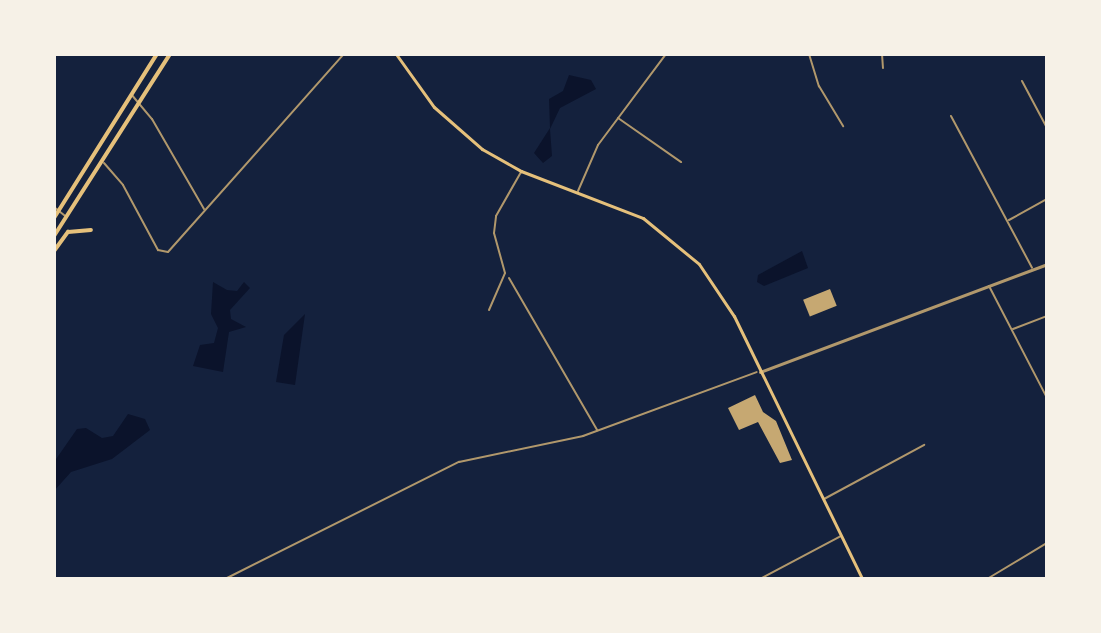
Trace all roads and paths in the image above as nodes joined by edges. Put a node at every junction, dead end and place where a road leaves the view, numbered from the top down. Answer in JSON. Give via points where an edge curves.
{"nodes":[{"id":1,"x":157,"y":54,"type":"edge"},
{"id":2,"x":170,"y":54,"type":"edge"},
{"id":3,"x":344,"y":54,"type":"edge"},
{"id":4,"x":396,"y":54,"type":"edge"},
{"id":5,"x":666,"y":54,"type":"edge"},
{"id":6,"x":809,"y":54,"type":"edge"},
{"id":7,"x":882,"y":54,"type":"edge"},
{"id":8,"x":883,"y":68,"type":"dead end"},
{"id":9,"x":1022,"y":81,"type":"dead end"},
{"id":10,"x":131,"y":94,"type":"junction"},
{"id":11,"x":140,"y":100,"type":"junction"},
{"id":12,"x":951,"y":116,"type":"dead end"},
{"id":13,"x":617,"y":117,"type":"junction"},
{"id":14,"x":843,"y":126,"type":"dead end"},
{"id":15,"x":1047,"y":128,"type":"edge"},
{"id":16,"x":103,"y":162,"type":"junction"},
{"id":17,"x":681,"y":162,"type":"dead end"},
{"id":18,"x":521,"y":171,"type":"junction"},
{"id":19,"x":577,"y":192,"type":"junction"},
{"id":20,"x":1047,"y":199,"type":"edge"},
{"id":21,"x":55,"y":210,"type":"edge"},
{"id":22,"x":205,"y":210,"type":"junction"},
{"id":23,"x":66,"y":217,"type":"junction"},
{"id":24,"x":54,"y":218,"type":"edge"},
{"id":25,"x":1008,"y":221,"type":"junction"},
{"id":26,"x":91,"y":230,"type":"dead end"},
{"id":27,"x":54,"y":236,"type":"edge"},
{"id":28,"x":54,"y":251,"type":"edge"},
{"id":29,"x":1047,"y":264,"type":"edge"},
{"id":30,"x":1032,"y":270,"type":"junction"},
{"id":31,"x":509,"y":278,"type":"dead end"},
{"id":32,"x":989,"y":286,"type":"junction"},
{"id":33,"x":489,"y":310,"type":"dead end"},
{"id":34,"x":1047,"y":316,"type":"edge"},
{"id":35,"x":1012,"y":330,"type":"junction"},
{"id":36,"x":760,"y":372,"type":"junction"},
{"id":37,"x":1047,"y":382,"type":"edge"},
{"id":38,"x":1041,"y":384,"type":"junction"},
{"id":39,"x":1047,"y":398,"type":"edge"},
{"id":40,"x":598,"y":431,"type":"junction"},
{"id":41,"x":924,"y":445,"type":"dead end"},
{"id":42,"x":823,"y":500,"type":"junction"},
{"id":43,"x":841,"y":536,"type":"junction"},
{"id":44,"x":1047,"y":543,"type":"edge"},
{"id":45,"x":225,"y":579,"type":"edge"},
{"id":46,"x":760,"y":579,"type":"edge"},
{"id":47,"x":862,"y":579,"type":"edge"},
{"id":48,"x":987,"y":579,"type":"edge"}],
"edges":[{"from":1,"to":10,"type":"main road"},
{"from":2,"to":11,"type":"main road"},
{"from":3,"to":22,"type":"street"},
{"from":4,"to":18,"type":"main road","via":[[425,98],[454,128]]},
{"from":5,"to":13,"type":"street"},
{"from":6,"to":14,"type":"street","via":[[819,86]]},
{"from":7,"to":8,"type":"street"},
{"from":9,"to":15,"type":"street"},
{"from":10,"to":11,"type":"street"},
{"from":10,"to":21,"type":"main road"},
{"from":11,"to":16,"type":"main road"},
{"from":11,"to":22,"type":"street"},
{"from":12,"to":25,"type":"street"},
{"from":13,"to":17,"type":"street"},
{"from":13,"to":19,"type":"street"},
{"from":16,"to":22,"type":"street","via":[[163,253]]},
{"from":16,"to":23,"type":"main road"},
{"from":18,"to":19,"type":"main road"},
{"from":18,"to":33,"type":"street","via":[[496,216],[494,233],[505,273]]},
{"from":19,"to":36,"type":"main road","via":[[634,214],[687,252],[720,293]]},
{"from":20,"to":25,"type":"street"},
{"from":21,"to":23,"type":"street"},
{"from":21,"to":24,"type":"main road"},
{"from":23,"to":27,"type":"main road"},
{"from":25,"to":30,"type":"street"},
{"from":26,"to":28,"type":"main road","via":[[68,232]]},
{"from":29,"to":30,"type":"street"},
{"from":30,"to":32,"type":"street"},
{"from":31,"to":40,"type":"street"},
{"from":32,"to":35,"type":"street"},
{"from":32,"to":36,"type":"street"},
{"from":34,"to":35,"type":"street"},
{"from":35,"to":38,"type":"street"},
{"from":36,"to":40,"type":"street"},
{"from":36,"to":42,"type":"main road"},
{"from":37,"to":38,"type":"street"},
{"from":38,"to":39,"type":"street"},
{"from":40,"to":45,"type":"street","via":[[551,446],[459,462]]},
{"from":41,"to":42,"type":"street"},
{"from":42,"to":43,"type":"main road"},
{"from":43,"to":46,"type":"street"},
{"from":43,"to":47,"type":"main road"},
{"from":44,"to":48,"type":"street"}]}
